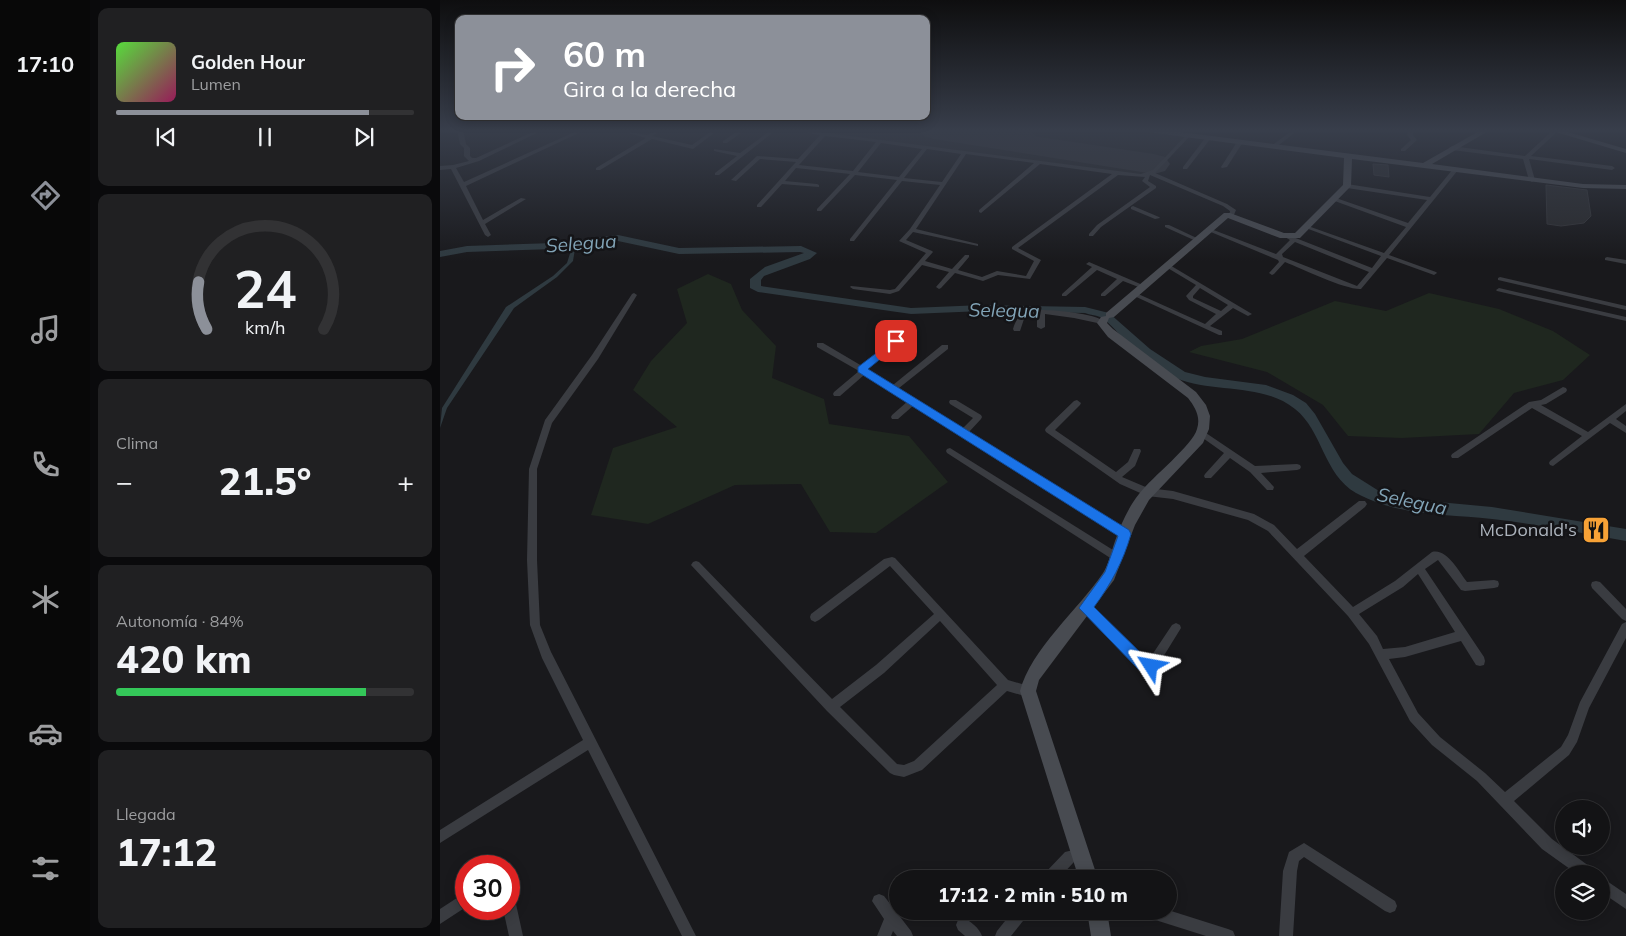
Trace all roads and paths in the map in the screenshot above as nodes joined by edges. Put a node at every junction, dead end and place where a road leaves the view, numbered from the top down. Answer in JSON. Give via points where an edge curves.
{"nodes":[{"id":1,"x":457,"y":174,"type":"edge"},
{"id":2,"x":486,"y":174,"type":"edge"},
{"id":3,"x":741,"y":174,"type":"edge"},
{"id":4,"x":788,"y":174,"type":"edge"},
{"id":5,"x":853,"y":174,"type":"edge"},
{"id":6,"x":868,"y":174,"type":"edge"},
{"id":7,"x":906,"y":174,"type":"edge"},
{"id":8,"x":951,"y":174,"type":"edge"},
{"id":9,"x":1025,"y":174,"type":"edge"},
{"id":10,"x":1116,"y":174,"type":"edge"},
{"id":11,"x":1122,"y":174,"type":"edge"},
{"id":12,"x":1152,"y":174,"type":"edge"},
{"id":13,"x":1347,"y":174,"type":"edge"},
{"id":14,"x":1452,"y":174,"type":"edge"},
{"id":15,"x":1483,"y":174,"type":"edge"},
{"id":16,"x":1530,"y":174,"type":"edge"},
{"id":17,"x":1148,"y":177,"type":"junction"},
{"id":18,"x":903,"y":178,"type":"junction"},
{"id":19,"x":734,"y":180,"type":"dead end"},
{"id":20,"x":1532,"y":180,"type":"junction"},
{"id":21,"x":781,"y":182,"type":"junction"},
{"id":22,"x":463,"y":184,"type":"junction"},
{"id":23,"x":944,"y":184,"type":"junction"},
{"id":24,"x":817,"y":186,"type":"dead end"},
{"id":25,"x":1347,"y":186,"type":"junction"},
{"id":26,"x":1626,"y":187,"type":"edge"},
{"id":27,"x":523,"y":199,"type":"dead end"},
{"id":28,"x":1334,"y":199,"type":"junction"},
{"id":29,"x":1432,"y":199,"type":"junction"},
{"id":30,"x":1137,"y":201,"type":"junction"},
{"id":31,"x":759,"y":206,"type":"dead end"},
{"id":32,"x":1133,"y":208,"type":"junction"},
{"id":33,"x":819,"y":210,"type":"dead end"},
{"id":34,"x":981,"y":211,"type":"dead end"},
{"id":35,"x":1231,"y":216,"type":"junction"},
{"id":36,"x":1158,"y":218,"type":"dead end"},
{"id":37,"x":482,"y":223,"type":"junction"},
{"id":38,"x":1167,"y":226,"type":"dead end"},
{"id":39,"x":1410,"y":226,"type":"junction"},
{"id":40,"x":1306,"y":227,"type":"junction"},
{"id":41,"x":1098,"y":229,"type":"junction"},
{"id":42,"x":912,"y":230,"type":"junction"},
{"id":43,"x":1209,"y":230,"type":"junction"},
{"id":44,"x":1092,"y":234,"type":"dead end"},
{"id":45,"x":488,"y":235,"type":"dead end"},
{"id":46,"x":1291,"y":239,"type":"junction"},
{"id":47,"x":852,"y":240,"type":"dead end"},
{"id":48,"x":1198,"y":240,"type":"junction"},
{"id":49,"x":976,"y":245,"type":"dead end"},
{"id":50,"x":967,"y":256,"type":"dead end"},
{"id":51,"x":1385,"y":256,"type":"junction"},
{"id":52,"x":1281,"y":259,"type":"junction"},
{"id":53,"x":1607,"y":259,"type":"dead end"},
{"id":54,"x":920,"y":262,"type":"junction"},
{"id":55,"x":1626,"y":262,"type":"edge"},
{"id":56,"x":1168,"y":266,"type":"junction"},
{"id":57,"x":1373,"y":271,"type":"junction"},
{"id":58,"x":953,"y":272,"type":"junction"},
{"id":59,"x":1272,"y":273,"type":"dead end"},
{"id":60,"x":1434,"y":273,"type":"dead end"},
{"id":61,"x":1122,"y":278,"type":"junction"},
{"id":62,"x":1500,"y":279,"type":"dead end"},
{"id":63,"x":1200,"y":285,"type":"junction"},
{"id":64,"x":853,"y":287,"type":"dead end"},
{"id":65,"x":939,"y":287,"type":"dead end"},
{"id":66,"x":1143,"y":287,"type":"junction"},
{"id":67,"x":1499,"y":290,"type":"dead end"},
{"id":68,"x":1103,"y":294,"type":"dead end"},
{"id":69,"x":1134,"y":294,"type":"junction"},
{"id":70,"x":634,"y":295,"type":"dead end"},
{"id":71,"x":1064,"y":295,"type":"dead end"},
{"id":72,"x":1232,"y":305,"type":"junction"},
{"id":73,"x":1626,"y":308,"type":"edge"},
{"id":74,"x":1041,"y":314,"type":"junction"},
{"id":75,"x":1222,"y":314,"type":"junction"},
{"id":76,"x":1248,"y":314,"type":"dead end"},
{"id":77,"x":1626,"y":318,"type":"edge"},
{"id":78,"x":1106,"y":319,"type":"junction"},
{"id":79,"x":1041,"y":327,"type":"dead end"},
{"id":80,"x":1205,"y":327,"type":"junction"},
{"id":81,"x":1016,"y":329,"type":"dead end"},
{"id":82,"x":1219,"y":333,"type":"dead end"},
{"id":83,"x":896,"y":341,"type":"dead end"},
{"id":84,"x":820,"y":345,"type":"dead end"},
{"id":85,"x":945,"y":347,"type":"dead end"},
{"id":86,"x":863,"y":371,"type":"junction"},
{"id":87,"x":893,"y":388,"type":"junction"},
{"id":88,"x":1563,"y":390,"type":"dead end"},
{"id":89,"x":837,"y":394,"type":"dead end"},
{"id":90,"x":914,"y":401,"type":"junction"},
{"id":91,"x":953,"y":402,"type":"dead end"},
{"id":92,"x":1077,"y":403,"type":"dead end"},
{"id":93,"x":1532,"y":404,"type":"junction"},
{"id":94,"x":1626,"y":407,"type":"edge"},
{"id":95,"x":895,"y":417,"type":"dead end"},
{"id":96,"x":1610,"y":419,"type":"junction"},
{"id":97,"x":1626,"y":430,"type":"edge"},
{"id":98,"x":963,"y":433,"type":"junction"},
{"id":99,"x":1203,"y":434,"type":"junction"},
{"id":100,"x":1589,"y":436,"type":"junction"},
{"id":101,"x":950,"y":451,"type":"dead end"},
{"id":102,"x":1137,"y":451,"type":"dead end"},
{"id":103,"x":1229,"y":453,"type":"junction"},
{"id":104,"x":1456,"y":456,"type":"dead end"},
{"id":105,"x":1554,"y":463,"type":"dead end"},
{"id":106,"x":1297,"y":467,"type":"dead end"},
{"id":107,"x":1253,"y":470,"type":"junction"},
{"id":108,"x":1208,"y":476,"type":"dead end"},
{"id":109,"x":1116,"y":477,"type":"junction"},
{"id":110,"x":1270,"y":487,"type":"dead end"},
{"id":111,"x":1147,"y":492,"type":"junction"},
{"id":112,"x":1362,"y":504,"type":"dead end"},
{"id":113,"x":1124,"y":534,"type":"junction"},
{"id":114,"x":1297,"y":555,"type":"junction"},
{"id":115,"x":1118,"y":558,"type":"junction"},
{"id":116,"x":696,"y":565,"type":"dead end"},
{"id":117,"x":1420,"y":569,"type":"junction"},
{"id":118,"x":1494,"y":584,"type":"dead end"},
{"id":119,"x":1596,"y":585,"type":"dead end"},
{"id":120,"x":1086,"y":608,"type":"junction"},
{"id":121,"x":1352,"y":613,"type":"junction"},
{"id":122,"x":940,"y":615,"type":"junction"},
{"id":123,"x":1626,"y":616,"type":"edge"},
{"id":124,"x":815,"y":617,"type":"dead end"},
{"id":125,"x":1626,"y":627,"type":"edge"},
{"id":126,"x":1176,"y":628,"type":"dead end"},
{"id":127,"x":1463,"y":635,"type":"junction"},
{"id":128,"x":1381,"y":654,"type":"junction"},
{"id":129,"x":1480,"y":661,"type":"dead end"},
{"id":130,"x":1005,"y":685,"type":"junction"},
{"id":131,"x":1028,"y":691,"type":"junction"},
{"id":132,"x":832,"y":707,"type":"junction"},
{"id":133,"x":590,"y":742,"type":"junction"},
{"id":134,"x":1504,"y":802,"type":"junction"},
{"id":135,"x":440,"y":837,"type":"edge"},
{"id":136,"x":1081,"y":854,"type":"junction"},
{"id":137,"x":1576,"y":865,"type":"edge"},
{"id":138,"x":1058,"y":870,"type":"edge"},
{"id":139,"x":1086,"y":870,"type":"edge"},
{"id":140,"x":1610,"y":890,"type":"edge"},
{"id":141,"x":879,"y":901,"type":"dead end"},
{"id":142,"x":1626,"y":902,"type":"edge"},
{"id":143,"x":1390,"y":906,"type":"dead end"},
{"id":144,"x":455,"y":907,"type":"edge"},
{"id":145,"x":889,"y":914,"type":"edge"},
{"id":146,"x":440,"y":917,"type":"edge"},
{"id":147,"x":512,"y":920,"type":"edge"},
{"id":148,"x":891,"y":920,"type":"edge"},
{"id":149,"x":894,"y":920,"type":"edge"},
{"id":150,"x":1015,"y":920,"type":"edge"},
{"id":151,"x":1098,"y":920,"type":"edge"},
{"id":152,"x":1177,"y":920,"type":"edge"},
{"id":153,"x":964,"y":925,"type":"dead end"},
{"id":154,"x":516,"y":936,"type":"edge"},
{"id":155,"x":689,"y":936,"type":"edge"},
{"id":156,"x":884,"y":936,"type":"edge"},
{"id":157,"x":906,"y":936,"type":"edge"},
{"id":158,"x":975,"y":936,"type":"edge"},
{"id":159,"x":1002,"y":936,"type":"edge"},
{"id":160,"x":1101,"y":936,"type":"edge"},
{"id":161,"x":1228,"y":936,"type":"edge"},
{"id":162,"x":1286,"y":936,"type":"edge"}],
"edges":[{"from":1,"to":22,"type":"street"},
{"from":2,"to":22,"type":"street"},
{"from":3,"to":19,"type":"street"},
{"from":4,"to":21,"type":"street"},
{"from":5,"to":33,"type":"street"},
{"from":6,"to":18,"type":"street"},
{"from":7,"to":18,"type":"street"},
{"from":8,"to":23,"type":"street"},
{"from":9,"to":34,"type":"street"},
{"from":10,"to":58,"type":"street","via":[[1014,248],[1038,260],[1028,278],[995,273],[983,279]]},
{"from":11,"to":17,"type":"street"},
{"from":12,"to":17,"type":"street"},
{"from":13,"to":25,"type":"street"},
{"from":14,"to":29,"type":"street"},
{"from":15,"to":20,"type":"street"},
{"from":16,"to":20,"type":"street"},
{"from":17,"to":30,"type":"street","via":[[1154,187]]},
{"from":17,"to":35,"type":"street","via":[[1225,205],[1233,210]]},
{"from":18,"to":23,"type":"street"},
{"from":18,"to":47,"type":"street"},
{"from":20,"to":26,"type":"street"},
{"from":21,"to":24,"type":"street"},
{"from":21,"to":31,"type":"street"},
{"from":22,"to":37,"type":"street"},
{"from":23,"to":42,"type":"street"},
{"from":25,"to":28,"type":"street"},
{"from":25,"to":29,"type":"street"},
{"from":27,"to":37,"type":"street"},
{"from":28,"to":39,"type":"street"},
{"from":28,"to":40,"type":"street"},
{"from":29,"to":39,"type":"street"},
{"from":30,"to":32,"type":"street"},
{"from":30,"to":41,"type":"street"},
{"from":32,"to":36,"type":"street"},
{"from":32,"to":41,"type":"street"},
{"from":35,"to":43,"type":"street","via":[[1224,216]]},
{"from":35,"to":46,"type":"street"},
{"from":37,"to":45,"type":"street"},
{"from":38,"to":48,"type":"street"},
{"from":39,"to":51,"type":"street"},
{"from":40,"to":46,"type":"street"},
{"from":40,"to":51,"type":"street"},
{"from":41,"to":44,"type":"street"},
{"from":42,"to":49,"type":"street"},
{"from":42,"to":54,"type":"street","via":[[902,242],[929,251]]},
{"from":43,"to":48,"type":"street"},
{"from":43,"to":52,"type":"street"},
{"from":46,"to":52,"type":"street","via":[[1279,254]]},
{"from":46,"to":57,"type":"street"},
{"from":48,"to":56,"type":"street"},
{"from":50,"to":58,"type":"street"},
{"from":51,"to":57,"type":"street"},
{"from":51,"to":60,"type":"street"},
{"from":52,"to":57,"type":"street","via":[[1355,288],[1359,288]]},
{"from":52,"to":59,"type":"street"},
{"from":53,"to":55,"type":"street"},
{"from":54,"to":58,"type":"street"},
{"from":54,"to":64,"type":"street","via":[[897,290]]},
{"from":56,"to":63,"type":"street"},
{"from":56,"to":66,"type":"street"},
{"from":58,"to":65,"type":"street"},
{"from":61,"to":66,"type":"street"},
{"from":61,"to":68,"type":"street"},
{"from":61,"to":71,"type":"street","via":[[1092,265]]},
{"from":62,"to":73,"type":"street"},
{"from":63,"to":72,"type":"street"},
{"from":63,"to":75,"type":"street","via":[[1189,296],[1190,299]]},
{"from":66,"to":69,"type":"street"},
{"from":67,"to":77,"type":"street"},
{"from":69,"to":78,"type":"street"},
{"from":69,"to":80,"type":"street"},
{"from":70,"to":133,"type":"street","via":[[548,422],[533,469],[535,625]]},
{"from":72,"to":75,"type":"street"},
{"from":72,"to":76,"type":"street"},
{"from":74,"to":78,"type":"street"},
{"from":74,"to":79,"type":"street"},
{"from":74,"to":81,"type":"street","via":[[1023,316]]},
{"from":75,"to":80,"type":"street"},
{"from":78,"to":99,"type":"street","via":[[1108,331],[1194,393],[1202,410]]},
{"from":80,"to":82,"type":"street"},
{"from":83,"to":86,"type":"street"},
{"from":84,"to":86,"type":"street"},
{"from":85,"to":87,"type":"street"},
{"from":86,"to":87,"type":"street"},
{"from":86,"to":89,"type":"street"},
{"from":87,"to":90,"type":"street"},
{"from":88,"to":93,"type":"street"},
{"from":90,"to":95,"type":"street"},
{"from":90,"to":98,"type":"street"},
{"from":91,"to":98,"type":"street","via":[[978,417]]},
{"from":92,"to":109,"type":"street","via":[[1048,430]]},
{"from":93,"to":100,"type":"street"},
{"from":93,"to":104,"type":"street"},
{"from":94,"to":96,"type":"street"},
{"from":96,"to":97,"type":"street"},
{"from":96,"to":100,"type":"street"},
{"from":98,"to":113,"type":"street"},
{"from":99,"to":103,"type":"street"},
{"from":99,"to":111,"type":"street"},
{"from":100,"to":105,"type":"street"},
{"from":101,"to":115,"type":"street"},
{"from":102,"to":109,"type":"street","via":[[1132,464]]},
{"from":103,"to":107,"type":"street"},
{"from":103,"to":108,"type":"street"},
{"from":106,"to":107,"type":"street"},
{"from":107,"to":110,"type":"street"},
{"from":109,"to":111,"type":"street"},
{"from":111,"to":113,"type":"street"},
{"from":111,"to":114,"type":"street","via":[[1173,495],[1251,517],[1271,528]]},
{"from":112,"to":114,"type":"street"},
{"from":113,"to":115,"type":"street"},
{"from":114,"to":121,"type":"street"},
{"from":115,"to":120,"type":"street"},
{"from":116,"to":132,"type":"street"},
{"from":117,"to":118,"type":"street","via":[[1430,556],[1438,555],[1465,587]]},
{"from":117,"to":121,"type":"street"},
{"from":117,"to":127,"type":"street"},
{"from":119,"to":123,"type":"street"},
{"from":120,"to":126,"type":"street","via":[[1147,667],[1151,666]]},
{"from":120,"to":131,"type":"street","via":[[1032,676]]},
{"from":121,"to":128,"type":"street"},
{"from":122,"to":124,"type":"street","via":[[892,561]]},
{"from":122,"to":130,"type":"street"},
{"from":122,"to":132,"type":"street"},
{"from":125,"to":134,"type":"street","via":[[1584,706],[1574,738],[1565,751]]},
{"from":127,"to":128,"type":"street","via":[[1405,652]]},
{"from":127,"to":129,"type":"street"},
{"from":128,"to":134,"type":"street","via":[[1414,717]]},
{"from":130,"to":131,"type":"street"},
{"from":130,"to":132,"type":"street","via":[[918,766],[904,771],[894,769]]},
{"from":131,"to":136,"type":"street"},
{"from":133,"to":135,"type":"street"},
{"from":133,"to":155,"type":"street"},
{"from":134,"to":137,"type":"street","via":[[1547,844]]},
{"from":136,"to":138,"type":"street","via":[[1070,857]]},
{"from":136,"to":139,"type":"street"},
{"from":140,"to":142,"type":"street"},
{"from":141,"to":145,"type":"street"},
{"from":143,"to":162,"type":"street","via":[[1304,849],[1294,857],[1290,872]]},
{"from":144,"to":146,"type":"street"},
{"from":147,"to":154,"type":"street"},
{"from":148,"to":156,"type":"street"},
{"from":149,"to":157,"type":"street"},
{"from":150,"to":159,"type":"street"},
{"from":151,"to":160,"type":"street"},
{"from":152,"to":161,"type":"street"},
{"from":153,"to":158,"type":"street"}]}
